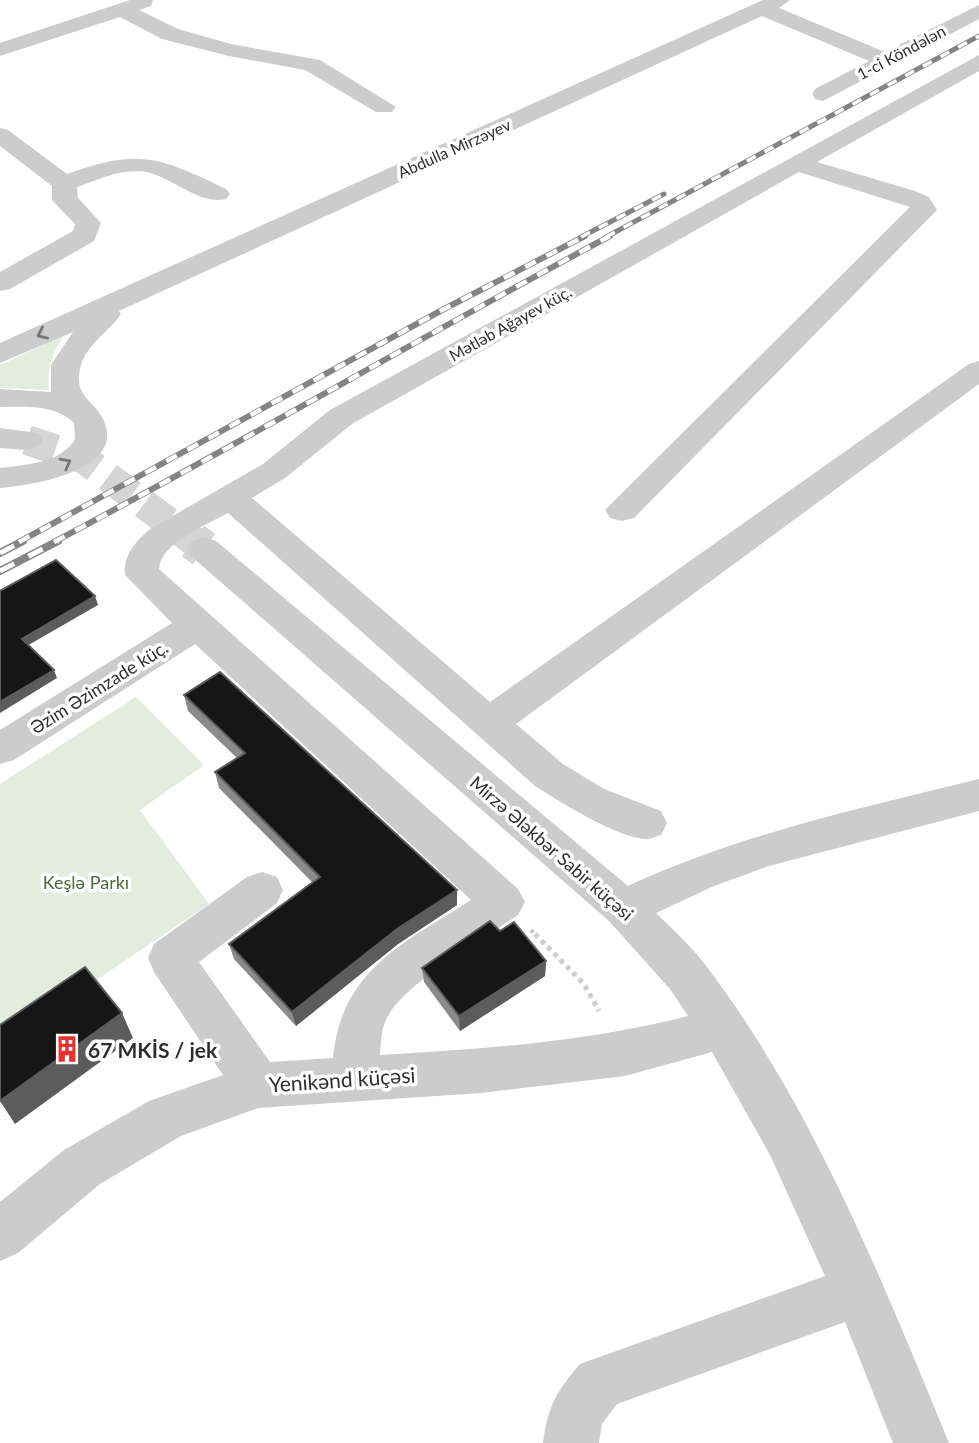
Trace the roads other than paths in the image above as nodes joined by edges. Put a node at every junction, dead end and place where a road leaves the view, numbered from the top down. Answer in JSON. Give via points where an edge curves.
{"nodes":[{"id":1,"x":149,"y":0,"type":"edge"},
{"id":2,"x":771,"y":5,"type":"edge"},
{"id":3,"x":120,"y":9,"type":"junction"},
{"id":4,"x":979,"y":11,"type":"edge"},
{"id":5,"x":0,"y":50,"type":"edge"},
{"id":6,"x":886,"y":60,"type":"junction"},
{"id":7,"x":979,"y":62,"type":"edge"},
{"id":8,"x":822,"y":94,"type":"dead end"},
{"id":9,"x":384,"y":107,"type":"dead end"},
{"id":10,"x":0,"y":135,"type":"edge"},
{"id":11,"x":799,"y":164,"type":"junction"},
{"id":12,"x":64,"y":183,"type":"junction"},
{"id":13,"x":217,"y":194,"type":"dead end"},
{"id":14,"x":0,"y":283,"type":"edge"},
{"id":15,"x":127,"y":296,"type":"junction"},
{"id":16,"x":0,"y":354,"type":"edge"},
{"id":17,"x":979,"y":370,"type":"edge"},
{"id":18,"x":0,"y":398,"type":"edge"},
{"id":19,"x":74,"y":406,"type":"junction"},
{"id":20,"x":0,"y":478,"type":"edge"},
{"id":21,"x":231,"y":498,"type":"junction"},
{"id":22,"x":622,"y":510,"type":"dead end"},
{"id":23,"x":204,"y":549,"type":"tunnel mouth"},
{"id":24,"x":198,"y":624,"type":"junction"},
{"id":25,"x":489,"y":723,"type":"junction"},
{"id":26,"x":0,"y":749,"type":"edge"},
{"id":27,"x":979,"y":796,"type":"edge"},
{"id":28,"x":646,"y":823,"type":"dead end"},
{"id":29,"x":262,"y":890,"type":"dead end"},
{"id":30,"x":624,"y":908,"type":"junction"},
{"id":31,"x":723,"y":1028,"type":"junction"},
{"id":32,"x":355,"y":1077,"type":"junction"},
{"id":33,"x":258,"y":1085,"type":"junction"},
{"id":34,"x":0,"y":1235,"type":"edge"},
{"id":35,"x":859,"y":1291,"type":"junction"},
{"id":36,"x":571,"y":1443,"type":"edge"},
{"id":37,"x":921,"y":1443,"type":"edge"}],
"edges":[{"from":1,"to":3,"type":"street"},
{"from":2,"to":6,"type":"street"},
{"from":2,"to":15,"type":"street","name":"Abdulla Mirzəyev"},
{"from":3,"to":5,"type":"street"},
{"from":3,"to":9,"type":"street","via":[[170,34],[312,65]]},
{"from":4,"to":6,"type":"street","name":"1-ci Köndələn"},
{"from":6,"to":8,"type":"street","name":"1-ci Köndələn"},
{"from":7,"to":11,"type":"street","name":"Mətləb Ağayev küç."},
{"from":10,"to":12,"type":"street"},
{"from":11,"to":21,"type":"street","name":"Mətləb Ağayev küç.","via":[[341,417],[274,471]]},
{"from":11,"to":22,"type":"street","via":[[906,196],[920,202],[924,210]]},
{"from":12,"to":13,"type":"street","via":[[138,163]]},
{"from":12,"to":14,"type":"street","via":[[65,200],[88,223],[85,235]]},
{"from":15,"to":16,"type":"street","name":"Abdulla Mirzəyev","one_way":true},
{"from":15,"to":19,"type":"street","via":[[70,353],[64,377]]},
{"from":17,"to":25,"type":"street"},
{"from":18,"to":19,"type":"street","via":[[37,398]]},
{"from":20,"to":19,"type":"street","one_way":true,"via":[[57,468],[79,455],[91,426]]},
{"from":21,"to":24,"type":"street","name":"Mətləb Ağayev küç.","via":[[162,537],[148,548],[140,564],[142,575]]},
{"from":21,"to":25,"type":"street"},
{"from":23,"to":30,"type":"street","name":"Mirzə Ələkbər Sabir küçəsi"},
{"from":24,"to":26,"type":"street","name":"Əzim Əzimzade küç."},
{"from":24,"to":32,"type":"street","name":"Mətləb Ağayev küç.","via":[[503,902],[383,989],[368,1007],[359,1036]]},
{"from":25,"to":28,"type":"street","via":[[590,802]]},
{"from":27,"to":30,"type":"street","via":[[766,849],[699,873]]},
{"from":29,"to":33,"type":"street","via":[[170,958]]},
{"from":30,"to":31,"type":"street","name":"Mirzə Ələkbər Sabir küçəsi","via":[[686,975]]},
{"from":31,"to":32,"type":"street","name":"Yenikənd küçəsi","via":[[625,1054],[481,1071]]},
{"from":31,"to":35,"type":"street","name":"Mirzə Ələkbər Sabir küçəsi","via":[[787,1138]]},
{"from":32,"to":33,"type":"street","name":"Yenikənd küçəsi"},
{"from":33,"to":34,"type":"street","name":"Yenikənd küçəsi","via":[[154,1125],[82,1167]]},
{"from":35,"to":36,"type":"street","via":[[599,1383],[575,1413]]},
{"from":35,"to":37,"type":"street","name":"Mirzə Ələkbər Sabir küçəsi"}]}
